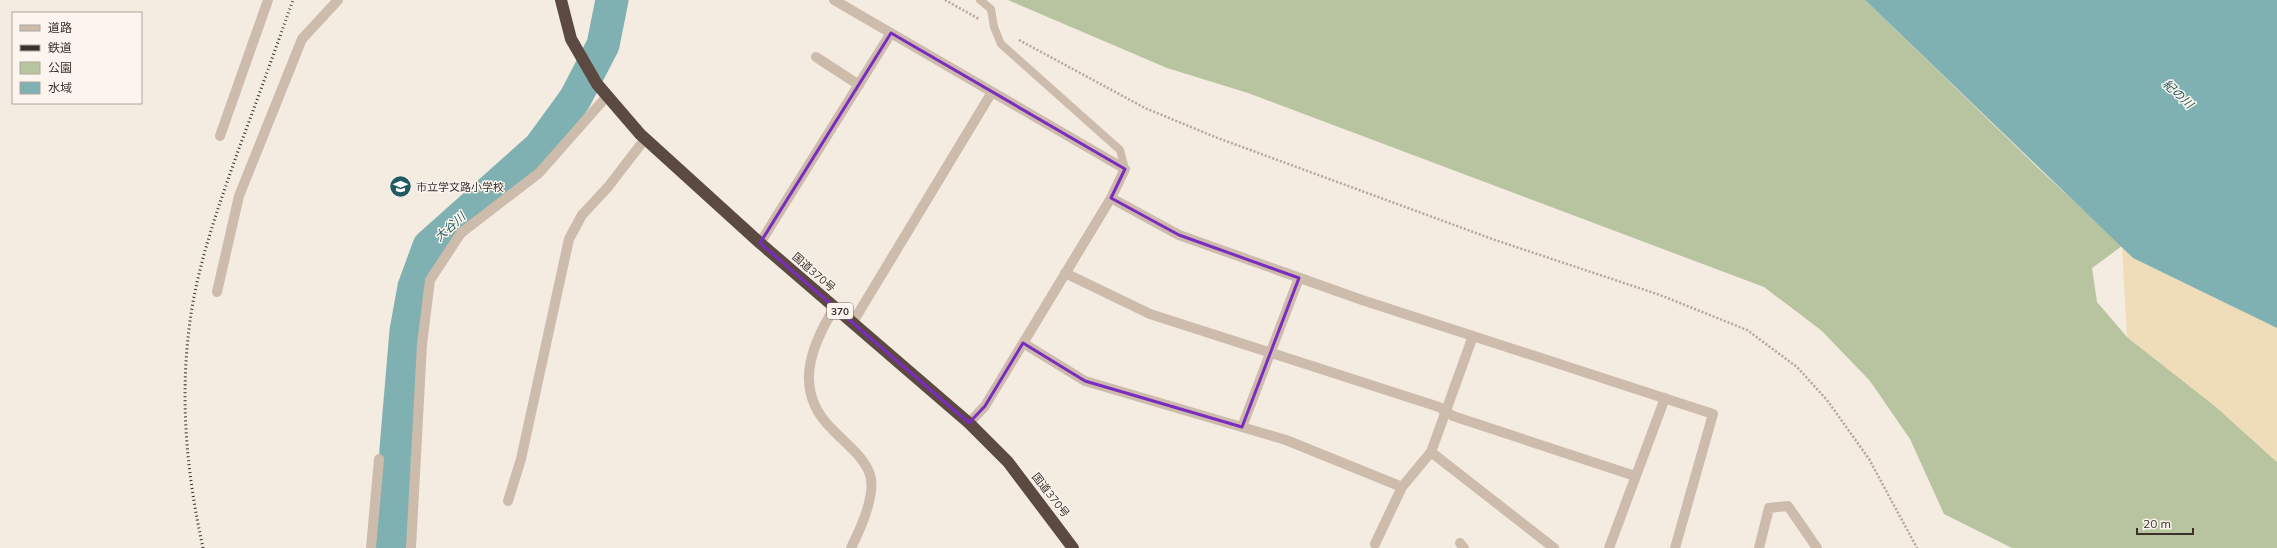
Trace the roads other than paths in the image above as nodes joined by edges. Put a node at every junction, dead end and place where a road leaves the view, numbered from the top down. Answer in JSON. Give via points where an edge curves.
{"nodes":[{"id":1,"x":268,"y":0,"type":"edge"},
{"id":2,"x":338,"y":0,"type":"edge"},
{"id":3,"x":561,"y":0,"type":"edge"},
{"id":4,"x":834,"y":0,"type":"edge"},
{"id":5,"x":980,"y":0,"type":"edge"},
{"id":6,"x":891,"y":33,"type":"junction"},
{"id":7,"x":816,"y":57,"type":"dead end"},
{"id":8,"x":859,"y":85,"type":"junction"},
{"id":9,"x":992,"y":92,"type":"junction"},
{"id":10,"x":607,"y":96,"type":"junction"},
{"id":11,"x":220,"y":136,"type":"dead end"},
{"id":12,"x":645,"y":139,"type":"junction"},
{"id":13,"x":1125,"y":169,"type":"junction"},
{"id":14,"x":1111,"y":198,"type":"junction"},
{"id":15,"x":760,"y":243,"type":"junction"},
{"id":16,"x":1065,"y":273,"type":"junction"},
{"id":17,"x":1299,"y":278,"type":"junction"},
{"id":18,"x":217,"y":292,"type":"dead end"},
{"id":19,"x":835,"y":307,"type":"junction"},
{"id":20,"x":853,"y":322,"type":"junction"},
{"id":21,"x":1473,"y":336,"type":"junction"},
{"id":22,"x":1023,"y":343,"type":"junction"},
{"id":23,"x":1271,"y":352,"type":"junction"},
{"id":24,"x":1665,"y":398,"type":"junction"},
{"id":25,"x":1447,"y":411,"type":"junction"},
{"id":26,"x":969,"y":423,"type":"junction"},
{"id":27,"x":1242,"y":427,"type":"junction"},
{"id":28,"x":1431,"y":452,"type":"junction"},
{"id":29,"x":379,"y":459,"type":"dead end"},
{"id":30,"x":1635,"y":476,"type":"junction"},
{"id":31,"x":1402,"y":487,"type":"junction"},
{"id":32,"x":508,"y":502,"type":"dead end"},
{"id":33,"x":1376,"y":544,"type":"dead end"},
{"id":34,"x":371,"y":548,"type":"edge"},
{"id":35,"x":411,"y":548,"type":"edge"},
{"id":36,"x":851,"y":548,"type":"edge"},
{"id":37,"x":1073,"y":548,"type":"edge"},
{"id":38,"x":1554,"y":548,"type":"edge"},
{"id":39,"x":1609,"y":548,"type":"edge"},
{"id":40,"x":1675,"y":548,"type":"edge"},
{"id":41,"x":1759,"y":548,"type":"edge"},
{"id":42,"x":1817,"y":548,"type":"edge"}],
"edges":[{"from":1,"to":11,"type":"street"},
{"from":2,"to":18,"type":"street","via":[[302,39],[239,196]]},
{"from":3,"to":10,"type":"highway","name":"国道370号","number":"370","via":[[571,39]]},
{"from":4,"to":6,"type":"street"},
{"from":5,"to":13,"type":"lane","via":[[991,9],[994,27],[1001,44],[1120,150]]},
{"from":6,"to":8,"type":"street"},
{"from":6,"to":9,"type":"street"},
{"from":7,"to":8,"type":"street"},
{"from":8,"to":15,"type":"street"},
{"from":9,"to":13,"type":"street"},
{"from":9,"to":20,"type":"street"},
{"from":10,"to":12,"type":"highway","name":"国道370号","number":"370"},
{"from":10,"to":35,"type":"street","via":[[539,173],[462,233],[430,280],[422,344]]},
{"from":12,"to":15,"type":"highway","name":"国道370号","number":"370"},
{"from":12,"to":32,"type":"street","via":[[608,187],[582,215],[569,238],[521,458]]},
{"from":13,"to":14,"type":"street"},
{"from":14,"to":16,"type":"street"},
{"from":14,"to":17,"type":"street","via":[[1180,235]]},
{"from":15,"to":19,"type":"highway","name":"国道370号","number":"370"},
{"from":16,"to":22,"type":"street"},
{"from":16,"to":23,"type":"street","via":[[1150,314]]},
{"from":17,"to":21,"type":"street"},
{"from":17,"to":23,"type":"street"},
{"from":19,"to":20,"type":"highway","name":"国道370号","number":"370"},
{"from":19,"to":36,"type":"street","via":[[816,342],[808,370],[808,391],[830,427],[854,450],[870,473],[871,490],[867,508]]},
{"from":20,"to":26,"type":"highway","name":"国道370号","number":"370"},
{"from":21,"to":24,"type":"street"},
{"from":21,"to":25,"type":"street"},
{"from":22,"to":26,"type":"street","via":[[985,406]]},
{"from":22,"to":27,"type":"street","via":[[1085,381]]},
{"from":23,"to":25,"type":"street"},
{"from":23,"to":27,"type":"street"},
{"from":24,"to":30,"type":"street"},
{"from":24,"to":40,"type":"street","via":[[1713,414]]},
{"from":25,"to":28,"type":"street"},
{"from":25,"to":30,"type":"street","via":[[1453,416]]},
{"from":26,"to":37,"type":"highway","name":"国道370号","number":"370","via":[[1008,462]]},
{"from":27,"to":31,"type":"street","via":[[1286,440]]},
{"from":28,"to":31,"type":"street"},
{"from":28,"to":38,"type":"street"},
{"from":29,"to":34,"type":"street"},
{"from":30,"to":39,"type":"street"},
{"from":31,"to":33,"type":"street"},
{"from":41,"to":42,"type":"street","via":[[1769,508],[1788,506]]}]}
